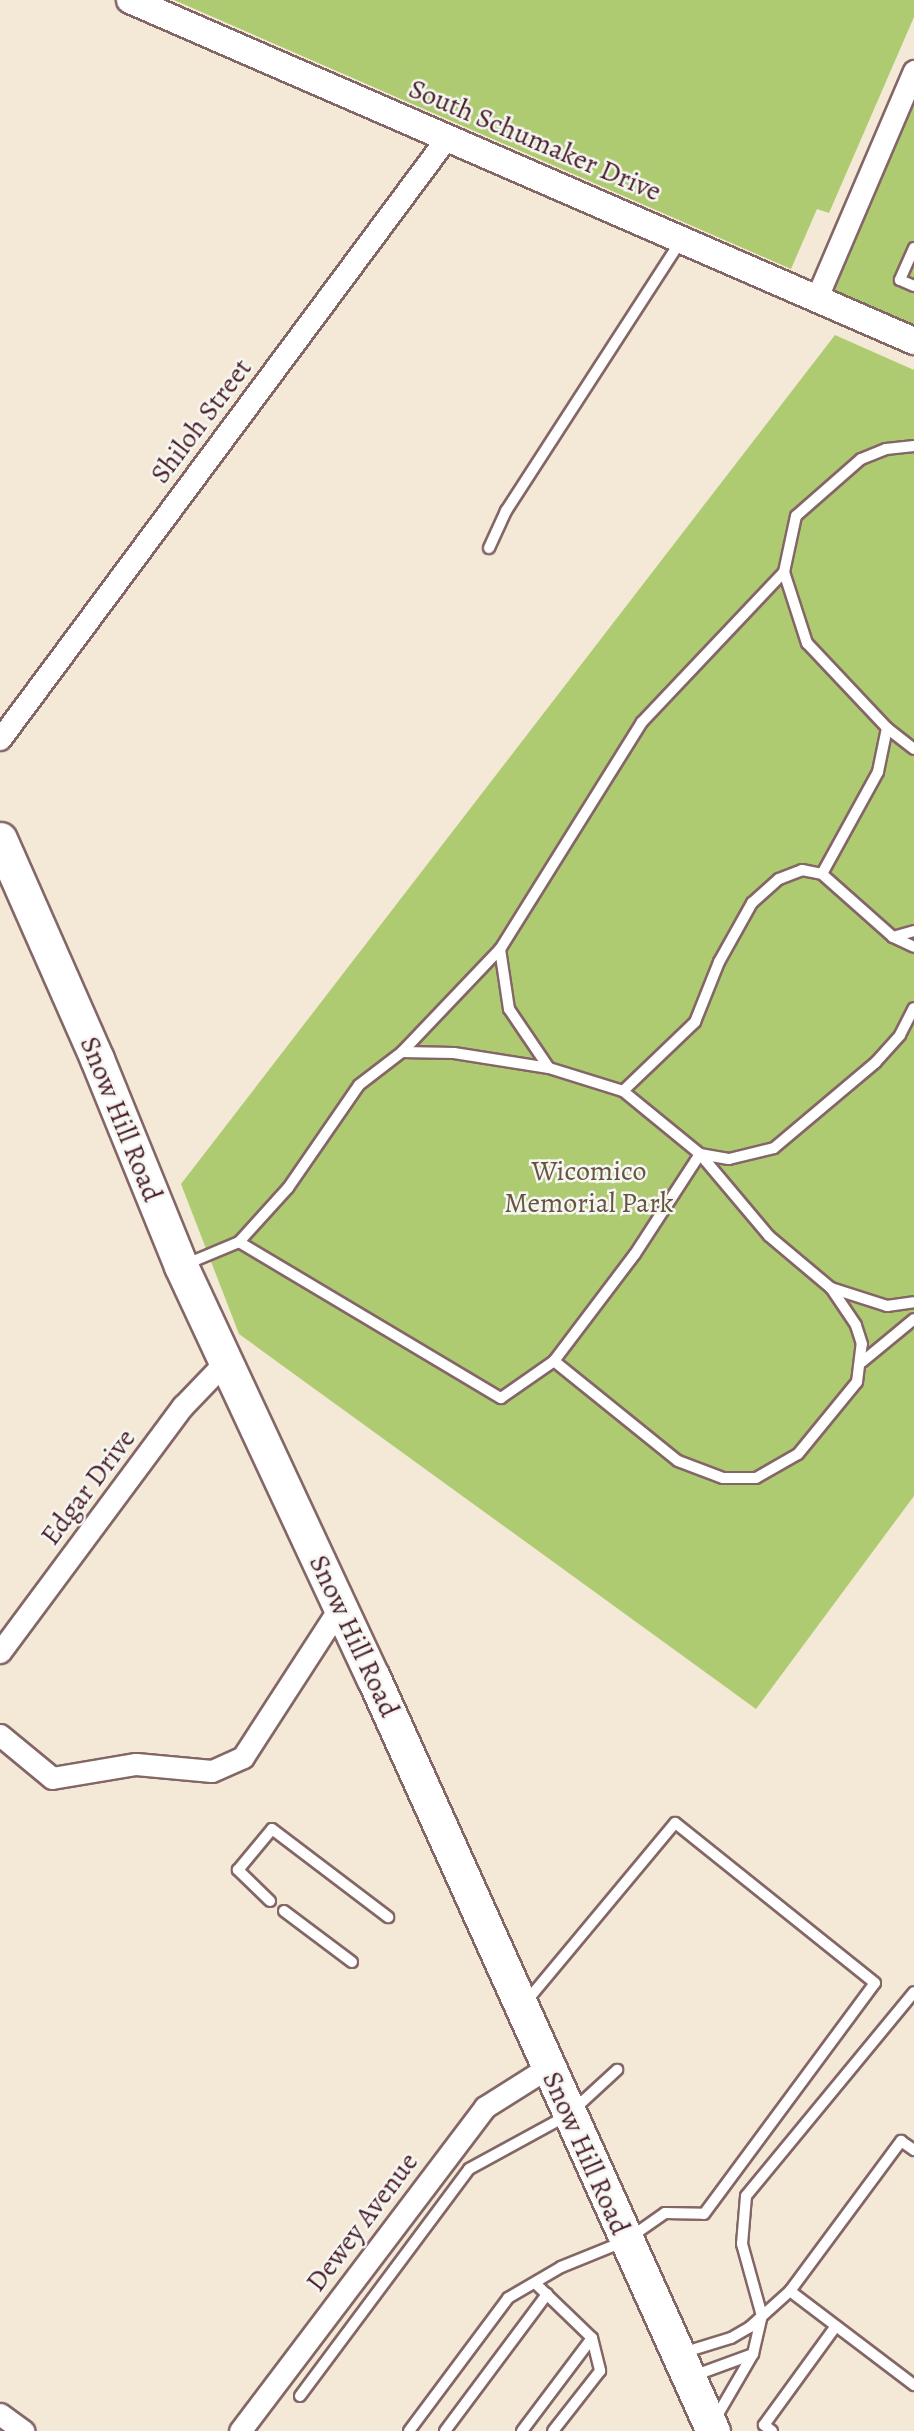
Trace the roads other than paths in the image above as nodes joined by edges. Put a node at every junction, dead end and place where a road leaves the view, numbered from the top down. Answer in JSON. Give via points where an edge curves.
{"nodes":[{"id":1,"x":130,"y":0,"type":"edge"},
{"id":2,"x":914,"y":71,"type":"edge"},
{"id":3,"x":447,"y":136,"type":"junction"},
{"id":4,"x":683,"y":238,"type":"junction"},
{"id":5,"x":914,"y":248,"type":"edge"},
{"id":6,"x":914,"y":286,"type":"edge"},
{"id":7,"x":817,"y":297,"type":"junction"},
{"id":8,"x":914,"y":341,"type":"edge"},
{"id":9,"x":914,"y":446,"type":"edge"},
{"id":10,"x":489,"y":548,"type":"dead end"},
{"id":11,"x":784,"y":572,"type":"junction"},
{"id":12,"x":887,"y":728,"type":"junction"},
{"id":13,"x":0,"y":739,"type":"edge"},
{"id":14,"x":914,"y":749,"type":"edge"},
{"id":15,"x":0,"y":839,"type":"edge"},
{"id":16,"x":822,"y":874,"type":"junction"},
{"id":17,"x":914,"y":931,"type":"edge"},
{"id":18,"x":892,"y":937,"type":"junction"},
{"id":19,"x":914,"y":947,"type":"edge"},
{"id":20,"x":500,"y":949,"type":"junction"},
{"id":21,"x":914,"y":1008,"type":"edge"},
{"id":22,"x":402,"y":1052,"type":"junction"},
{"id":23,"x":549,"y":1068,"type":"junction"},
{"id":24,"x":624,"y":1091,"type":"junction"},
{"id":25,"x":701,"y":1154,"type":"junction"},
{"id":26,"x":239,"y":1242,"type":"junction"},
{"id":27,"x":181,"y":1266,"type":"junction"},
{"id":28,"x":831,"y":1288,"type":"junction"},
{"id":29,"x":914,"y":1302,"type":"edge"},
{"id":30,"x":914,"y":1319,"type":"edge"},
{"id":31,"x":227,"y":1360,"type":"junction"},
{"id":32,"x":554,"y":1361,"type":"junction"},
{"id":33,"x":862,"y":1362,"type":"junction"},
{"id":34,"x":340,"y":1607,"type":"junction"},
{"id":35,"x":0,"y":1652,"type":"edge"},
{"id":36,"x":0,"y":1735,"type":"edge"},
{"id":37,"x":270,"y":1901,"type":"dead end"},
{"id":38,"x":284,"y":1911,"type":"dead end"},
{"id":39,"x":388,"y":1917,"type":"dead end"},
{"id":40,"x":352,"y":1962,"type":"dead end"},
{"id":41,"x":914,"y":1992,"type":"edge"},
{"id":42,"x":522,"y":2007,"type":"junction"},
{"id":43,"x":547,"y":2068,"type":"junction"},
{"id":44,"x":617,"y":2070,"type":"dead end"},
{"id":45,"x":568,"y":2115,"type":"junction"},
{"id":46,"x":914,"y":2150,"type":"edge"},
{"id":47,"x":625,"y":2241,"type":"junction"},
{"id":48,"x":537,"y":2284,"type":"junction"},
{"id":49,"x":790,"y":2291,"type":"junction"},
{"id":50,"x":547,"y":2294,"type":"junction"},
{"id":51,"x":762,"y":2316,"type":"junction"},
{"id":52,"x":836,"y":2326,"type":"junction"},
{"id":53,"x":592,"y":2338,"type":"junction"},
{"id":54,"x":753,"y":2354,"type":"junction"},
{"id":55,"x":682,"y":2366,"type":"junction"},
{"id":56,"x":914,"y":2385,"type":"edge"},
{"id":57,"x":300,"y":2396,"type":"dead end"},
{"id":58,"x":0,"y":2414,"type":"edge"},
{"id":59,"x":712,"y":2429,"type":"edge"},
{"id":60,"x":23,"y":2431,"type":"edge"},
{"id":61,"x":240,"y":2431,"type":"edge"},
{"id":62,"x":409,"y":2431,"type":"edge"},
{"id":63,"x":445,"y":2431,"type":"edge"},
{"id":64,"x":522,"y":2431,"type":"edge"},
{"id":65,"x":554,"y":2431,"type":"edge"},
{"id":66,"x":772,"y":2431,"type":"edge"}],
"edges":[{"from":1,"to":3,"type":"street","name":"South Schumaker Drive"},
{"from":2,"to":7,"type":"street"},
{"from":3,"to":4,"type":"street","name":"South Schumaker Drive"},
{"from":3,"to":13,"type":"street","name":"Shiloh Street"},
{"from":4,"to":7,"type":"street","name":"South Schumaker Drive"},
{"from":4,"to":10,"type":"lane","via":[[506,511]]},
{"from":5,"to":6,"type":"lane","via":[[900,280]]},
{"from":7,"to":8,"type":"street","name":"South Schumaker Drive"},
{"from":9,"to":11,"type":"lane","via":[[886,449],[861,459],[796,516]]},
{"from":11,"to":12,"type":"lane","via":[[807,643]]},
{"from":11,"to":20,"type":"lane","via":[[642,722]]},
{"from":12,"to":14,"type":"lane"},
{"from":12,"to":16,"type":"lane","via":[[878,772]]},
{"from":15,"to":27,"type":"main road","name":"Snow Hill Road"},
{"from":16,"to":18,"type":"lane"},
{"from":16,"to":24,"type":"lane","via":[[802,870],[779,879],[752,903],[719,962],[695,1022]]},
{"from":17,"to":18,"type":"lane"},
{"from":18,"to":19,"type":"lane"},
{"from":20,"to":22,"type":"lane"},
{"from":20,"to":23,"type":"lane","via":[[509,1009]]},
{"from":21,"to":25,"type":"lane","via":[[900,1035],[876,1062],[782,1143],[754,1157]]},
{"from":22,"to":23,"type":"lane","via":[[467,1055]]},
{"from":22,"to":26,"type":"lane","via":[[359,1085],[288,1188]]},
{"from":23,"to":24,"type":"lane"},
{"from":24,"to":25,"type":"lane"},
{"from":25,"to":28,"type":"lane","via":[[769,1236]]},
{"from":25,"to":32,"type":"lane","via":[[635,1254]]},
{"from":26,"to":27,"type":"lane"},
{"from":26,"to":32,"type":"lane","via":[[501,1398]]},
{"from":27,"to":31,"type":"main road","name":"Snow Hill Road"},
{"from":28,"to":29,"type":"lane","via":[[887,1306]]},
{"from":28,"to":33,"type":"lane","via":[[856,1325]]},
{"from":30,"to":33,"type":"lane"},
{"from":31,"to":34,"type":"main road","name":"Snow Hill Road"},
{"from":31,"to":35,"type":"street","name":"Edgar Drive","via":[[183,1406]]},
{"from":32,"to":33,"type":"lane","via":[[678,1461],[723,1478],[775,1471],[798,1454],[857,1382]]},
{"from":34,"to":36,"type":"street","via":[[243,1757],[212,1772],[136,1764],[52,1778]]},
{"from":34,"to":42,"type":"main road","name":"Snow Hill Road"},
{"from":37,"to":39,"type":"lane","via":[[238,1870],[272,1829]]},
{"from":38,"to":40,"type":"lane"},
{"from":41,"to":51,"type":"lane","via":[[746,2196],[742,2244]]},
{"from":42,"to":43,"type":"main road","name":"Snow Hill Road"},
{"from":42,"to":47,"type":"lane","via":[[675,1823],[875,1983],[704,2214],[665,2213]]},
{"from":43,"to":45,"type":"main road","name":"Snow Hill Road"},
{"from":43,"to":61,"type":"street","name":"Dewey Avenue","via":[[485,2108]]},
{"from":44,"to":45,"type":"lane"},
{"from":45,"to":47,"type":"main road","name":"Snow Hill Road"},
{"from":45,"to":57,"type":"lane","via":[[469,2169]]},
{"from":46,"to":49,"type":"lane","via":[[901,2141]]},
{"from":47,"to":48,"type":"lane","via":[[561,2267]]},
{"from":47,"to":55,"type":"main road","name":"Snow Hill Road"},
{"from":48,"to":50,"type":"lane"},
{"from":48,"to":62,"type":"lane","via":[[508,2298]]},
{"from":49,"to":51,"type":"lane"},
{"from":49,"to":52,"type":"lane"},
{"from":50,"to":53,"type":"lane"},
{"from":50,"to":63,"type":"lane"},
{"from":51,"to":54,"type":"lane"},
{"from":51,"to":55,"type":"lane"},
{"from":52,"to":56,"type":"lane"},
{"from":52,"to":66,"type":"lane","via":[[764,2425]]},
{"from":53,"to":64,"type":"lane"},
{"from":53,"to":65,"type":"lane","via":[[600,2371]]},
{"from":54,"to":55,"type":"lane"},
{"from":54,"to":59,"type":"lane"},
{"from":55,"to":59,"type":"main road","name":"Snow Hill Road"},
{"from":58,"to":60,"type":"street"}]}
